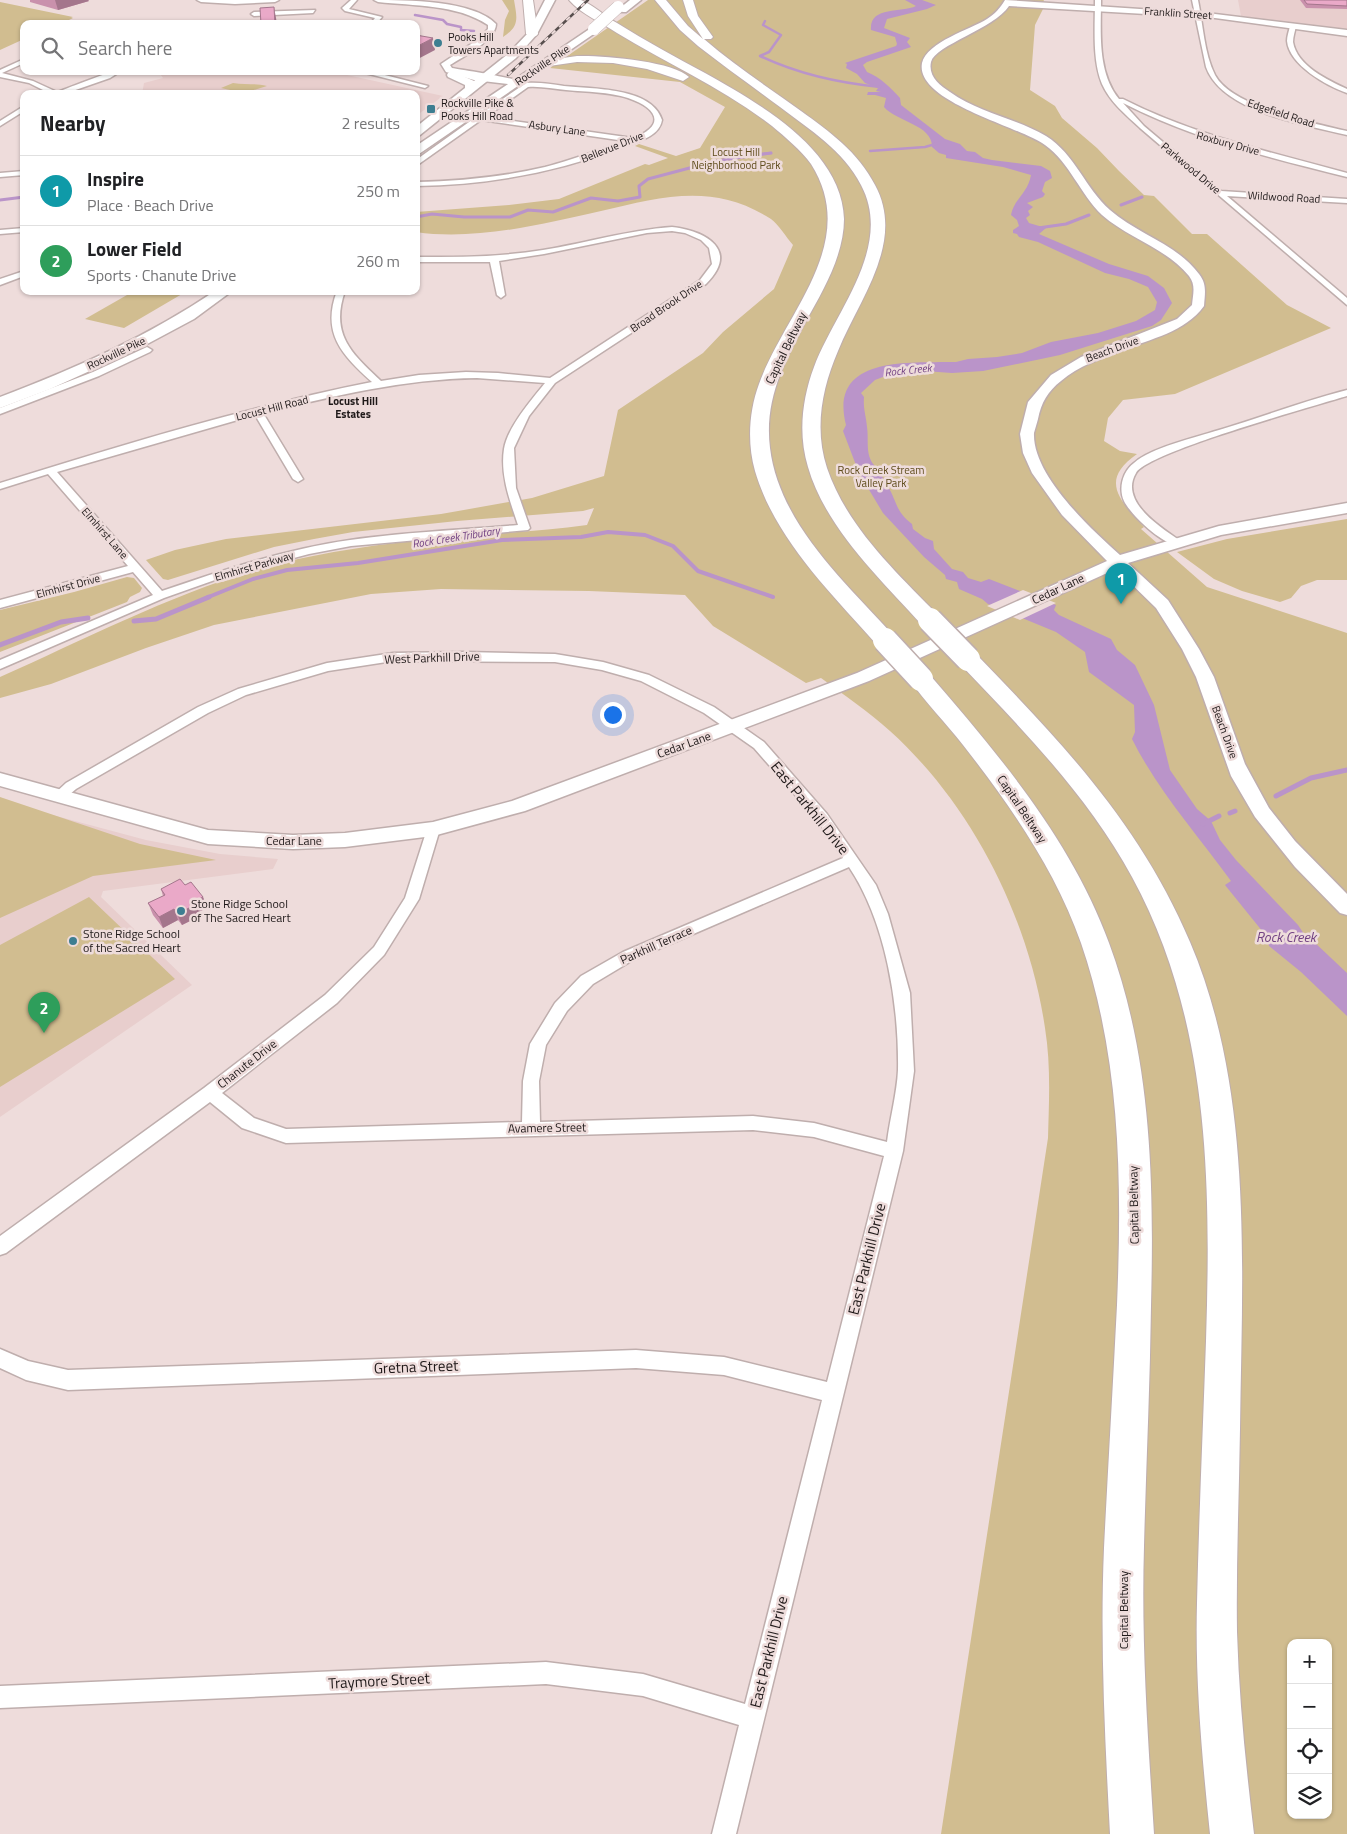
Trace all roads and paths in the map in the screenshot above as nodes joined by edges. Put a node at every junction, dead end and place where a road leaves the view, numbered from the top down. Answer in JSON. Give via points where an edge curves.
{"nodes":[{"id":1,"x":201,"y":0,"type":"edge"},
{"id":2,"x":275,"y":0,"type":"edge"},
{"id":3,"x":354,"y":0,"type":"edge"},
{"id":4,"x":378,"y":0,"type":"edge"},
{"id":5,"x":528,"y":0,"type":"edge"},
{"id":6,"x":549,"y":0,"type":"edge"},
{"id":7,"x":574,"y":0,"type":"edge"},
{"id":8,"x":595,"y":0,"type":"edge"},
{"id":9,"x":636,"y":0,"type":"edge"},
{"id":10,"x":660,"y":0,"type":"edge"},
{"id":11,"x":688,"y":0,"type":"edge"},
{"id":12,"x":1195,"y":0,"type":"edge"},
{"id":13,"x":258,"y":2,"type":"junction"},
{"id":14,"x":1008,"y":2,"type":"edge"},
{"id":15,"x":1098,"y":4,"type":"edge"},
{"id":16,"x":622,"y":6,"type":"edge"},
{"id":17,"x":313,"y":11,"type":"dead end"},
{"id":18,"x":1198,"y":14,"type":"junction"},
{"id":19,"x":376,"y":20,"type":"edge"},
{"id":20,"x":1293,"y":26,"type":"junction"},
{"id":21,"x":594,"y":29,"type":"joint"},
{"id":22,"x":1347,"y":33,"type":"edge"},
{"id":23,"x":532,"y":34,"type":"junction"},
{"id":24,"x":482,"y":38,"type":"junction"},
{"id":25,"x":649,"y":46,"type":"junction"},
{"id":26,"x":20,"y":63,"type":"edge"},
{"id":27,"x":542,"y":64,"type":"junction"},
{"id":28,"x":0,"y":74,"type":"edge"},
{"id":29,"x":111,"y":75,"type":"edge"},
{"id":30,"x":377,"y":75,"type":"edge"},
{"id":31,"x":452,"y":75,"type":"junction"},
{"id":32,"x":486,"y":78,"type":"junction"},
{"id":33,"x":521,"y":84,"type":"junction"},
{"id":34,"x":425,"y":86,"type":"dead end"},
{"id":35,"x":471,"y":89,"type":"junction"},
{"id":36,"x":48,"y":90,"type":"edge"},
{"id":37,"x":69,"y":90,"type":"edge"},
{"id":38,"x":1347,"y":91,"type":"edge"},
{"id":39,"x":1114,"y":96,"type":"junction"},
{"id":40,"x":782,"y":102,"type":"junction"},
{"id":41,"x":20,"y":111,"type":"edge"},
{"id":42,"x":478,"y":118,"type":"junction"},
{"id":43,"x":0,"y":124,"type":"edge"},
{"id":44,"x":420,"y":130,"type":"edge"},
{"id":45,"x":1347,"y":133,"type":"edge"},
{"id":46,"x":1198,"y":135,"type":"junction"},
{"id":47,"x":1179,"y":136,"type":"dead end"},
{"id":48,"x":634,"y":140,"type":"junction"},
{"id":49,"x":804,"y":147,"type":"junction"},
{"id":50,"x":420,"y":149,"type":"edge"},
{"id":51,"x":420,"y":161,"type":"edge"},
{"id":52,"x":20,"y":174,"type":"edge"},
{"id":53,"x":1347,"y":175,"type":"edge"},
{"id":54,"x":0,"y":176,"type":"edge"},
{"id":55,"x":420,"y":184,"type":"edge"},
{"id":56,"x":1222,"y":193,"type":"junction"},
{"id":57,"x":1347,"y":201,"type":"edge"},
{"id":58,"x":1233,"y":204,"type":"junction"},
{"id":59,"x":1243,"y":204,"type":"dead end"},
{"id":60,"x":1272,"y":205,"type":"dead end"},
{"id":61,"x":1347,"y":209,"type":"edge"},
{"id":62,"x":20,"y":230,"type":"edge"},
{"id":63,"x":0,"y":232,"type":"edge"},
{"id":64,"x":494,"y":259,"type":"junction"},
{"id":65,"x":420,"y":260,"type":"edge"},
{"id":66,"x":20,"y":274,"type":"edge"},
{"id":67,"x":0,"y":282,"type":"edge"},
{"id":68,"x":501,"y":294,"type":"dead end"},
{"id":69,"x":196,"y":295,"type":"edge"},
{"id":70,"x":219,"y":295,"type":"edge"},
{"id":71,"x":340,"y":295,"type":"edge"},
{"id":72,"x":1347,"y":302,"type":"edge"},
{"id":73,"x":147,"y":350,"type":"dead end"},
{"id":74,"x":552,"y":381,"type":"junction"},
{"id":75,"x":379,"y":384,"type":"junction"},
{"id":76,"x":0,"y":390,"type":"edge"},
{"id":77,"x":1347,"y":393,"type":"edge"},
{"id":78,"x":0,"y":403,"type":"edge"},
{"id":79,"x":257,"y":411,"type":"junction"},
{"id":80,"x":0,"y":412,"type":"edge"},
{"id":81,"x":50,"y":470,"type":"junction"},
{"id":82,"x":298,"y":479,"type":"dead end"},
{"id":83,"x":0,"y":486,"type":"edge"},
{"id":84,"x":1347,"y":508,"type":"edge"},
{"id":85,"x":524,"y":528,"type":"joint"},
{"id":86,"x":1175,"y":542,"type":"junction"},
{"id":87,"x":1118,"y":562,"type":"junction"},
{"id":88,"x":135,"y":568,"type":"junction"},
{"id":89,"x":160,"y":596,"type":"junction"},
{"id":90,"x":0,"y":604,"type":"edge"},
{"id":91,"x":963,"y":647,"type":"junction"},
{"id":92,"x":0,"y":665,"type":"edge"},
{"id":93,"x":733,"y":727,"type":"junction"},
{"id":94,"x":0,"y":780,"type":"edge"},
{"id":95,"x":58,"y":797,"type":"junction"},
{"id":96,"x":433,"y":829,"type":"junction"},
{"id":97,"x":853,"y":860,"type":"junction"},
{"id":98,"x":1347,"y":907,"type":"edge"},
{"id":99,"x":210,"y":1093,"type":"junction"},
{"id":100,"x":531,"y":1128,"type":"junction"},
{"id":101,"x":894,"y":1151,"type":"junction"},
{"id":102,"x":0,"y":1247,"type":"edge"},
{"id":103,"x":0,"y":1358,"type":"edge"},
{"id":104,"x":833,"y":1394,"type":"junction"},
{"id":105,"x":0,"y":1698,"type":"edge"},
{"id":106,"x":753,"y":1718,"type":"junction"},
{"id":107,"x":724,"y":1834,"type":"edge"},
{"id":108,"x":1132,"y":1834,"type":"edge"},
{"id":109,"x":1232,"y":1834,"type":"edge"}],
"edges":[{"from":1,"to":13,"type":"street"},
{"from":2,"to":13,"type":"street"},
{"from":3,"to":19,"type":"street","via":[[345,8],[347,10],[379,17]]},
{"from":4,"to":24,"type":"street","via":[[477,14],[492,24],[492,29]]},
{"from":5,"to":23,"type":"highway"},
{"from":6,"to":23,"type":"main road","name":"Rockville Pike"},
{"from":7,"to":25,"type":"highway","name":"Capital Beltway"},
{"from":8,"to":25,"type":"highway"},
{"from":9,"to":16,"type":"main road"},
{"from":10,"to":40,"type":"highway","via":[[702,44]]},
{"from":11,"to":40,"type":"highway","via":[[693,16],[710,40]]},
{"from":12,"to":18,"type":"street","name":"Edgefield Road"},
{"from":13,"to":17,"type":"street","via":[[253,17]]},
{"from":14,"to":15,"type":"street","name":"Franklin Street"},
{"from":14,"to":87,"type":"street","name":"Beach Drive","via":[[993,18],[934,53],[926,63],[929,79],[954,99],[1050,144],[1066,159],[1101,208],[1186,266],[1201,289],[1201,300],[1189,317],[1163,331],[1091,356],[1066,370],[1045,388],[1029,415],[1027,443],[1042,481]]},
{"from":15,"to":18,"type":"street","name":"Franklin Street"},
{"from":15,"to":39,"type":"street","name":"Parkwood Drive","via":[[1102,72],[1106,86]]},
{"from":16,"to":21,"type":"highway","bridge":true},
{"from":18,"to":20,"type":"street","name":"Franklin Street"},
{"from":18,"to":45,"type":"street","name":"Edgefield Road","via":[[1212,76],[1226,91],[1271,112]]},
{"from":20,"to":22,"type":"street","name":"Franklin Street"},
{"from":20,"to":38,"type":"street","via":[[1290,40],[1298,58],[1321,78]]},
{"from":21,"to":27,"type":"main road","name":"Rockville Pike"},
{"from":23,"to":32,"type":"main road","name":"Rockville Pike"},
{"from":24,"to":31,"type":"street","via":[[436,66]]},
{"from":24,"to":32,"type":"street","via":[[445,64],[449,70]]},
{"from":25,"to":49,"type":"highway","name":"Capital Beltway","via":[[753,107]]},
{"from":26,"to":28,"type":"street"},
{"from":27,"to":33,"type":"main road","name":"Rockville Pike"},
{"from":27,"to":49,"type":"highway","via":[[592,58],[667,72],[694,81],[746,108]]},
{"from":28,"to":36,"type":"street"},
{"from":29,"to":37,"type":"street"},
{"from":30,"to":34,"type":"street"},
{"from":31,"to":32,"type":"street"},
{"from":31,"to":35,"type":"main road","via":[[470,82]]},
{"from":32,"to":33,"type":"street"},
{"from":32,"to":35,"type":"main road","name":"Rockville Pike"},
{"from":33,"to":42,"type":"street","name":"Rockville Pike"},
{"from":33,"to":48,"type":"street","name":"Bellevue Drive","via":[[632,98],[653,109],[659,119],[659,124],[651,132]]},
{"from":33,"to":50,"type":"main road","name":"Rockville Pike"},
{"from":35,"to":44,"type":"main road","name":"Rockville Pike"},
{"from":39,"to":46,"type":"street","name":"Roxbury Drive","via":[[1138,110]]},
{"from":39,"to":56,"type":"street","name":"Parkwood Drive","via":[[1128,114],[1163,140]]},
{"from":40,"to":91,"type":"highway","bridge":true,"via":[[830,138],[853,161],[865,178],[878,213],[873,258],[814,391],[812,444],[819,470],[832,500],[882,569],[930,620]]},
{"from":41,"to":43,"type":"street"},
{"from":42,"to":48,"type":"street","name":"Asbury Lane"},
{"from":42,"to":51,"type":"street","name":"Rockville Pike"},
{"from":46,"to":47,"type":"street"},
{"from":46,"to":53,"type":"street","name":"Roxbury Drive"},
{"from":48,"to":55,"type":"street","name":"Bellevue Drive","via":[[563,166],[525,174]]},
{"from":49,"to":108,"type":"highway","name":"Capital Beltway","bridge":true,"via":[[818,165],[832,196],[836,228],[834,248],[767,384],[759,443],[765,472],[780,508],[806,548],[975,743],[1016,797],[1068,884],[1095,943],[1126,1066],[1133,1146],[1135,1245],[1123,1580]]},
{"from":52,"to":54,"type":"street"},
{"from":56,"to":57,"type":"street","name":"Wildwood Road"},
{"from":56,"to":58,"type":"street","name":"Parkwood Drive"},
{"from":58,"to":59,"type":"street","name":"Wildwood Road"},
{"from":58,"to":72,"type":"street","name":"Parkwood Drive"},
{"from":60,"to":61,"type":"street","name":"Wildwood Road"},
{"from":62,"to":63,"type":"street"},
{"from":64,"to":65,"type":"street","name":"Broad Brook Drive"},
{"from":64,"to":68,"type":"street"},
{"from":64,"to":74,"type":"street","name":"Broad Brook Drive","via":[[655,230],[687,231],[704,238],[713,247],[716,264],[703,282]]},
{"from":66,"to":67,"type":"street"},
{"from":69,"to":76,"type":"main road","name":"Rockville Pike","via":[[123,338]]},
{"from":70,"to":78,"type":"main road","name":"Rockville Pike","via":[[196,312],[146,339]]},
{"from":71,"to":75,"type":"street","via":[[335,308],[338,335],[348,354]]},
{"from":73,"to":80,"type":"street","name":"Rockville Pike"},
{"from":74,"to":75,"type":"street","name":"Locust Hill Road","via":[[465,375]]},
{"from":74,"to":85,"type":"street","name":"Broad Brook Drive","via":[[524,415],[509,448],[511,488]]},
{"from":75,"to":79,"type":"street","name":"Locust Hill Road"},
{"from":77,"to":86,"type":"street","via":[[1168,449],[1138,464],[1127,482],[1129,500],[1150,525]]},
{"from":79,"to":81,"type":"street","name":"Locust Hill Road"},
{"from":79,"to":82,"type":"street"},
{"from":81,"to":83,"type":"street","name":"Locust Hill Road"},
{"from":81,"to":88,"type":"street","name":"Elmhirst Lane"},
{"from":84,"to":86,"type":"street","name":"Cedar Lane"},
{"from":85,"to":89,"type":"street","name":"Elmhirst Parkway","via":[[352,542],[225,573]]},
{"from":86,"to":87,"type":"street","name":"Cedar Lane"},
{"from":87,"to":91,"type":"street","name":"Cedar Lane","via":[[1074,581]]},
{"from":87,"to":98,"type":"street","name":"Beach Drive","via":[[1159,600],[1183,633],[1204,677],[1240,775],[1257,804],[1289,849]]},
{"from":88,"to":89,"type":"street","name":"Elmhirst Lane"},
{"from":88,"to":90,"type":"street","name":"Elmhirst Drive"},
{"from":89,"to":92,"type":"street","name":"Elmhirst Parkway"},
{"from":91,"to":93,"type":"street","name":"Cedar Lane","via":[[863,677]]},
{"from":91,"to":109,"type":"highway","via":[[1076,775],[1115,827],[1145,876],[1174,936],[1198,1004],[1213,1082],[1223,1167],[1226,1266],[1217,1606],[1222,1747]]},
{"from":93,"to":95,"type":"street","name":"West Parkhill Drive","via":[[709,710],[645,678],[603,666],[555,658],[393,657],[327,667],[242,692],[203,710],[71,786]]},
{"from":93,"to":96,"type":"street","name":"Cedar Lane","via":[[518,806]]},
{"from":93,"to":97,"type":"street","name":"East Parkhill Drive","via":[[759,745],[822,817]]},
{"from":94,"to":95,"type":"street","name":"Cedar Lane"},
{"from":95,"to":96,"type":"street","name":"Cedar Lane","via":[[208,837],[293,842],[345,840]]},
{"from":96,"to":99,"type":"street","name":"Chanute Drive","via":[[412,899],[378,951],[331,999]]},
{"from":97,"to":100,"type":"street","name":"Parkhill Terrace","via":[[628,956],[588,980],[562,1007],[538,1044],[530,1081]]},
{"from":97,"to":101,"type":"street","name":"East Parkhill Drive","via":[[881,914],[902,993],[906,1072]]},
{"from":99,"to":100,"type":"street","name":"Avamere Street","via":[[248,1123],[286,1136]]},
{"from":99,"to":102,"type":"street","name":"Chanute Drive"},
{"from":100,"to":101,"type":"street","name":"Avamere Street","via":[[753,1123],[814,1130]]},
{"from":101,"to":104,"type":"street","name":"East Parkhill Drive"},
{"from":103,"to":104,"type":"street","name":"Gretna Street","via":[[26,1370],[68,1380],[636,1359],[724,1366]]},
{"from":104,"to":106,"type":"street","name":"East Parkhill Drive"},
{"from":105,"to":106,"type":"street","name":"Traymore Street","via":[[546,1673],[643,1685]]},
{"from":106,"to":107,"type":"street","name":"East Parkhill Drive"}]}
